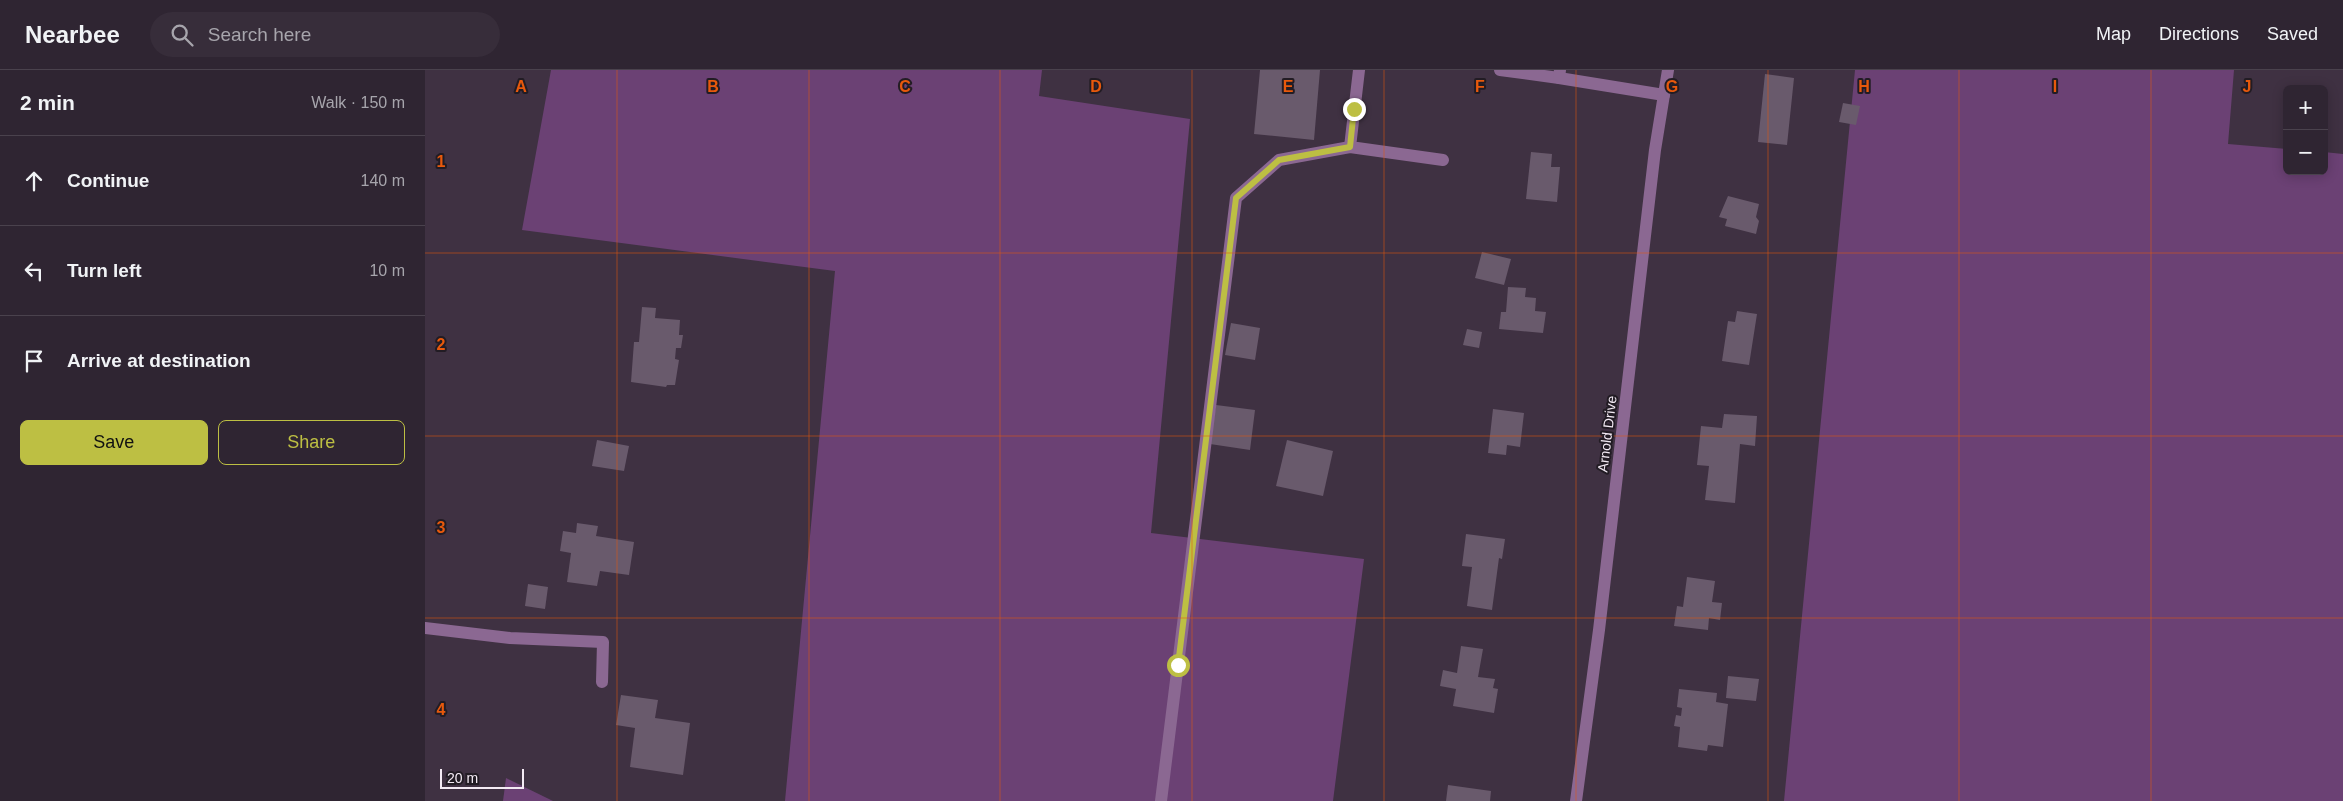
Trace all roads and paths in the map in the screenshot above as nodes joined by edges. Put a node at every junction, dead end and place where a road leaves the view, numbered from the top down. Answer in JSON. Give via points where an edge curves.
{"nodes":[{"id":1,"x":1359,"y":70,"type":"edge"},
{"id":2,"x":1500,"y":70,"type":"edge"},
{"id":3,"x":1668,"y":70,"type":"edge"},
{"id":4,"x":1559,"y":74,"type":"edge"},
{"id":5,"x":1664,"y":95,"type":"junction"},
{"id":6,"x":1350,"y":147,"type":"junction"},
{"id":7,"x":1443,"y":160,"type":"dead end"},
{"id":8,"x":425,"y":628,"type":"edge"},
{"id":9,"x":602,"y":682,"type":"dead end"},
{"id":10,"x":1161,"y":801,"type":"edge"},
{"id":11,"x":1576,"y":801,"type":"edge"}],
"edges":[{"from":1,"to":6,"type":"street"},
{"from":2,"to":4,"type":"street"},
{"from":3,"to":5,"type":"street","name":"Arnold Drive"},
{"from":4,"to":5,"type":"street"},
{"from":5,"to":11,"type":"street","name":"Arnold Drive"},
{"from":6,"to":7,"type":"street"},
{"from":6,"to":10,"type":"street","via":[[1279,160],[1236,198]]},
{"from":8,"to":9,"type":"street","via":[[510,638],[603,642]]}]}
